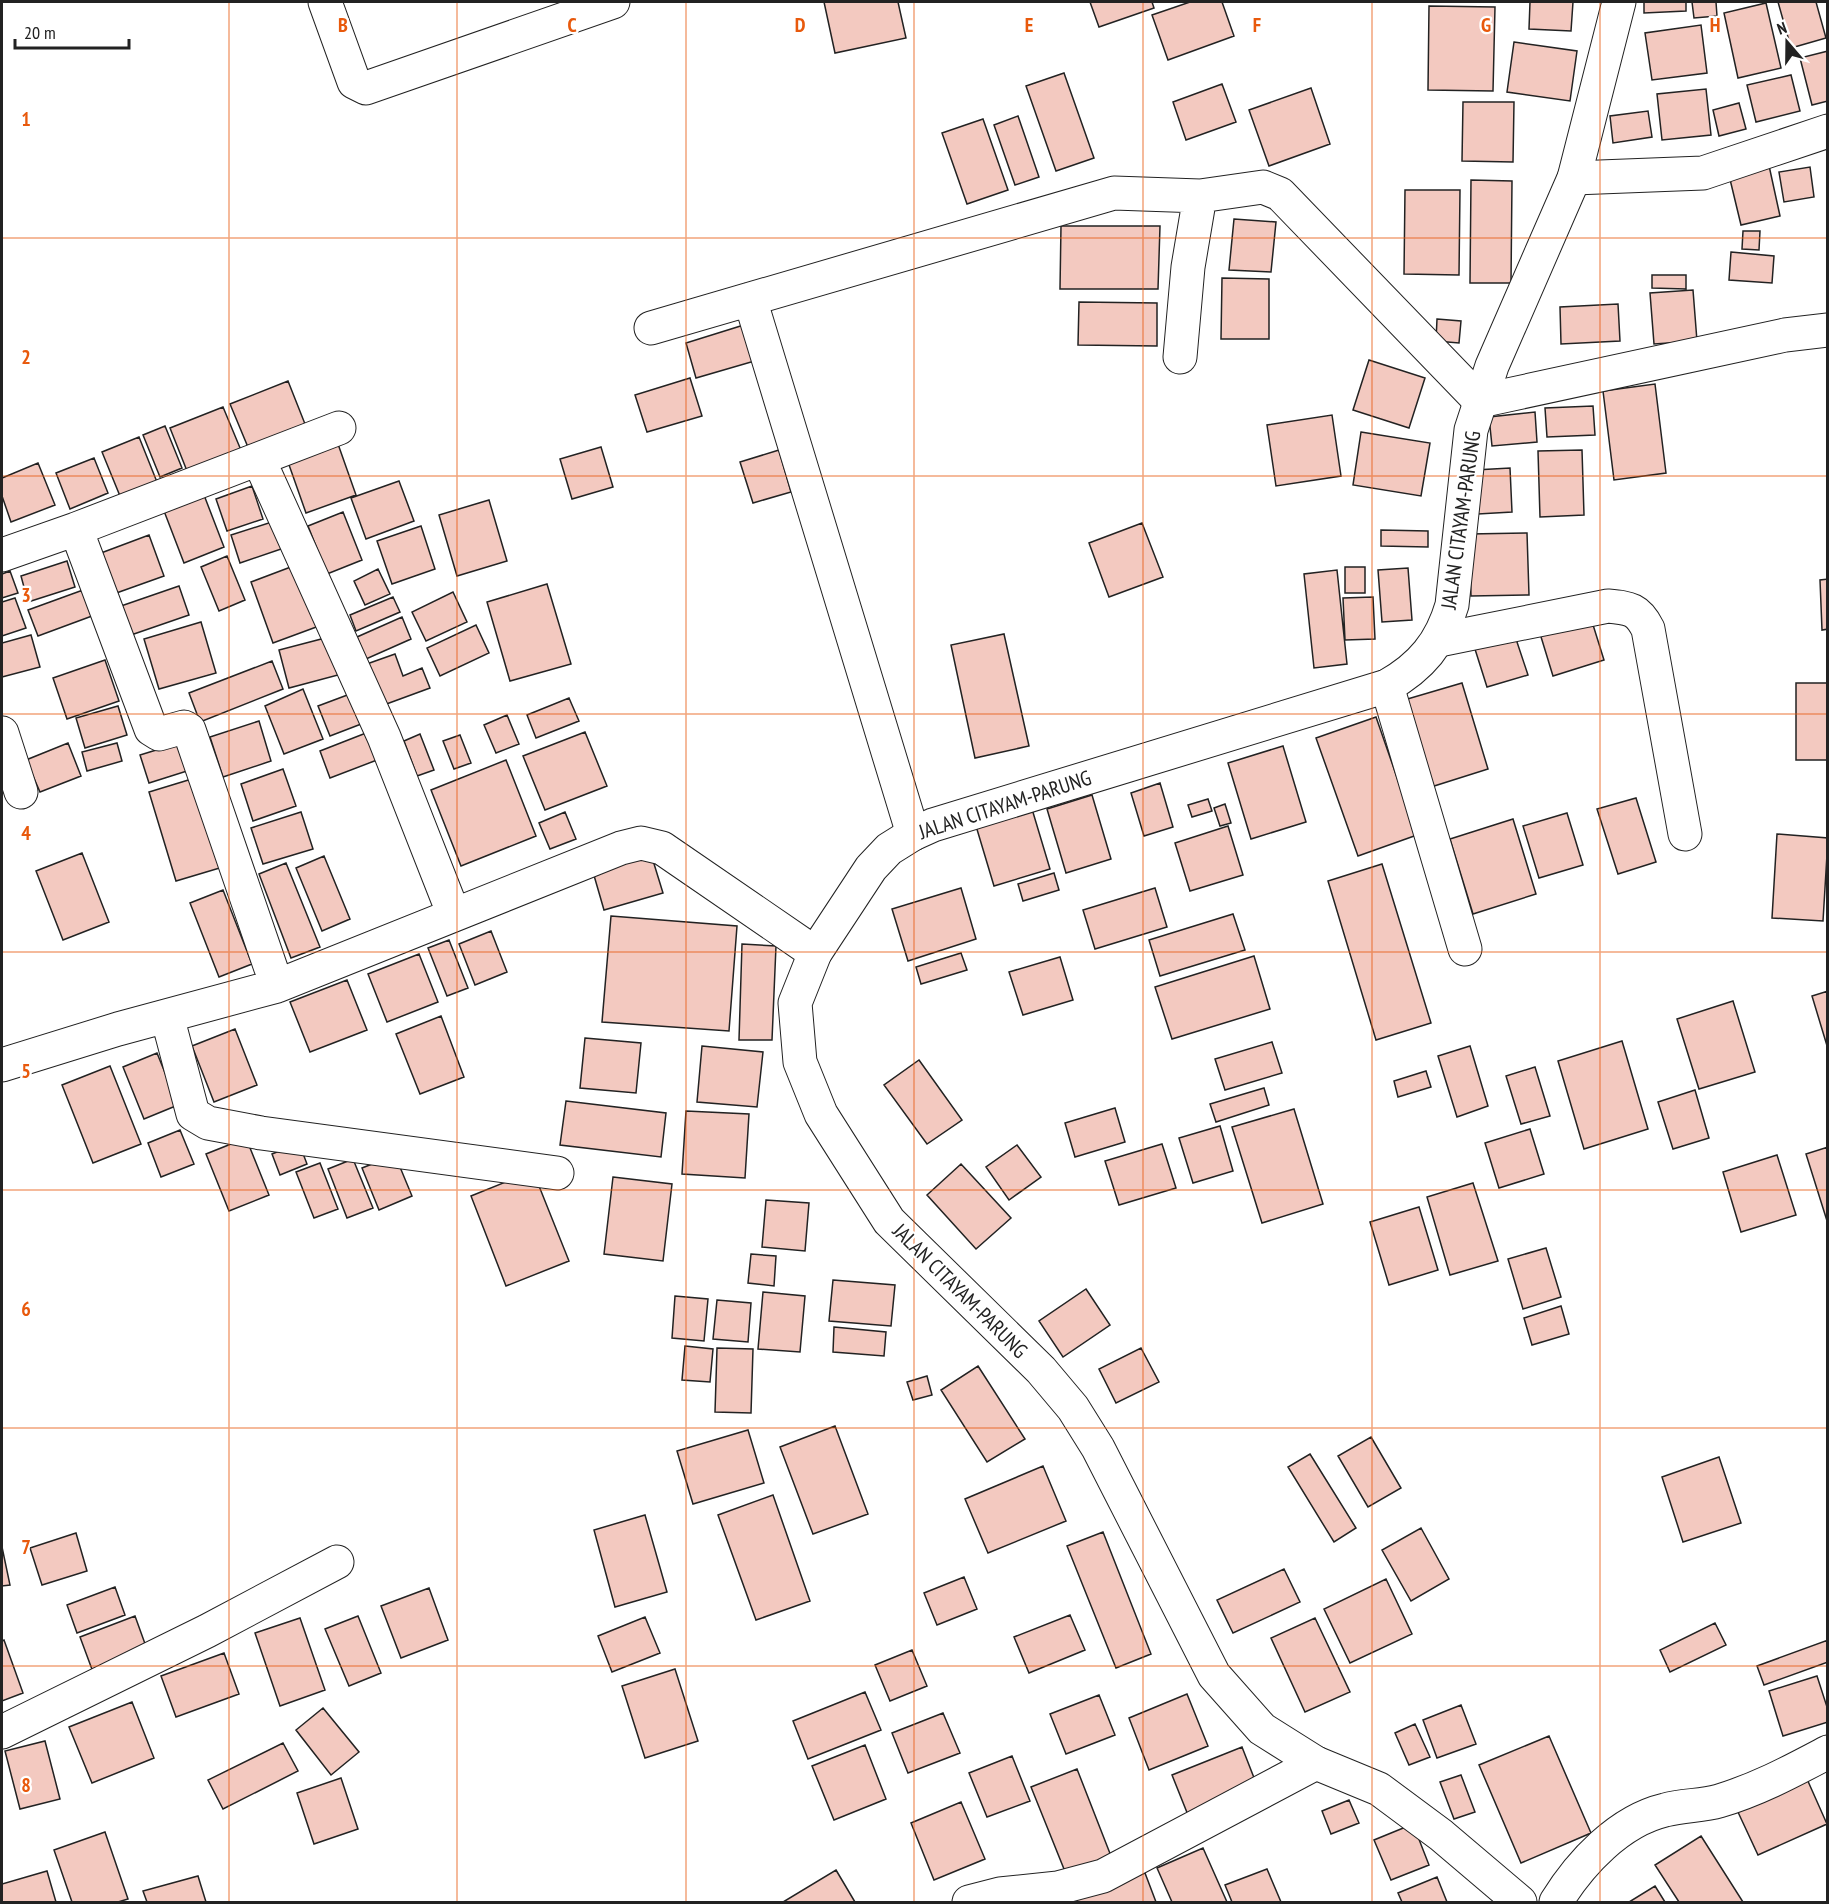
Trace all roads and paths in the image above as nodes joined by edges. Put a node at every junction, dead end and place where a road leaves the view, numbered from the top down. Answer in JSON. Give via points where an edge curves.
{"nodes":[{"id":1,"x":325,"y":2,"type":"edge"},
{"id":2,"x":613,"y":2,"type":"edge"},
{"id":3,"x":1619,"y":2,"type":"edge"},
{"id":4,"x":1827,"y":131,"type":"edge"},
{"id":5,"x":1574,"y":178,"type":"junction"},
{"id":6,"x":1200,"y":196,"type":"junction"},
{"id":7,"x":750,"y":299,"type":"junction"},
{"id":8,"x":651,"y":328,"type":"dead end"},
{"id":9,"x":1827,"y":330,"type":"edge"},
{"id":10,"x":1180,"y":357,"type":"dead end"},
{"id":11,"x":1480,"y":401,"type":"junction"},
{"id":12,"x":339,"y":428,"type":"dead end"},
{"id":13,"x":259,"y":460,"type":"junction"},
{"id":14,"x":76,"y":529,"type":"junction"},
{"id":15,"x":2,"y":555,"type":"edge"},
{"id":16,"x":1439,"y":640,"type":"junction"},
{"id":17,"x":1387,"y":686,"type":"junction"},
{"id":18,"x":2,"y":733,"type":"edge"},
{"id":19,"x":21,"y":792,"type":"dead end"},
{"id":20,"x":913,"y":834,"type":"junction"},
{"id":21,"x":1685,"y":834,"type":"dead end"},
{"id":22,"x":454,"y":915,"type":"junction"},
{"id":23,"x":1465,"y":950,"type":"dead end"},
{"id":24,"x":815,"y":953,"type":"junction"},
{"id":25,"x":277,"y":986,"type":"junction"},
{"id":26,"x":167,"y":1016,"type":"junction"},
{"id":27,"x":2,"y":1065,"type":"edge"},
{"id":28,"x":557,"y":1173,"type":"dead end"},
{"id":29,"x":337,"y":1562,"type":"dead end"},
{"id":30,"x":2,"y":1732,"type":"edge"},
{"id":31,"x":1827,"y":1752,"type":"edge"},
{"id":32,"x":1316,"y":1763,"type":"junction"},
{"id":33,"x":969,"y":1902,"type":"edge"},
{"id":34,"x":1520,"y":1902,"type":"edge"},
{"id":35,"x":1556,"y":1902,"type":"edge"}],
"edges":[{"from":1,"to":2,"type":"street","via":[[354,82],[366,88]]},
{"from":3,"to":5,"type":"street","name":"JALAN CITAYAM-PARUNG"},
{"from":4,"to":5,"type":"street","via":[[1703,173]]},
{"from":5,"to":11,"type":"street","name":"JALAN CITAYAM-PARUNG"},
{"from":6,"to":7,"type":"street","via":[[1114,193]]},
{"from":6,"to":10,"type":"street","via":[[1188,267]]},
{"from":6,"to":11,"type":"street","via":[[1263,187],[1280,194]]},
{"from":7,"to":8,"type":"street"},
{"from":7,"to":20,"type":"street"},
{"from":9,"to":11,"type":"street","via":[[1785,335]]},
{"from":11,"to":16,"type":"street","name":"JALAN CITAYAM-PARUNG","via":[[1471,430],[1452,605]]},
{"from":12,"to":13,"type":"street"},
{"from":13,"to":14,"type":"street"},
{"from":13,"to":22,"type":"street","via":[[384,738]]},
{"from":14,"to":15,"type":"street"},
{"from":14,"to":25,"type":"street","via":[[151,729],[159,734],[184,727],[189,730]]},
{"from":16,"to":17,"type":"street","name":"JALAN CITAYAM-PARUNG","via":[[1420,663]]},
{"from":16,"to":21,"type":"street","via":[[1608,606],[1626,607],[1641,615],[1648,629]]},
{"from":17,"to":20,"type":"street","name":"JALAN CITAYAM-PARUNG"},
{"from":17,"to":23,"type":"street"},
{"from":18,"to":19,"type":"street"},
{"from":20,"to":24,"type":"street","name":"JALAN CITAYAM-PARUNG","via":[[889,849],[871,868]]},
{"from":22,"to":24,"type":"street","via":[[641,843],[662,848]]},
{"from":22,"to":25,"type":"street"},
{"from":24,"to":32,"type":"street","name":"JALAN CITAYAM-PARUNG","via":[[795,1003],[800,1062],[821,1114],[889,1221],[1041,1370],[1073,1408],[1098,1448],[1214,1675],[1262,1729]]},
{"from":25,"to":26,"type":"street"},
{"from":26,"to":27,"type":"street"},
{"from":26,"to":28,"type":"street","via":[[193,1114],[208,1123]]},
{"from":29,"to":30,"type":"street"},
{"from":31,"to":35,"type":"street","via":[[1770,1783],[1717,1801],[1663,1810],[1635,1824],[1592,1856],[1571,1877]]},
{"from":32,"to":33,"type":"street","via":[[1103,1876],[1058,1888],[1000,1894]]},
{"from":32,"to":34,"type":"street","name":"JALAN CITAYAM-PARUNG","via":[[1380,1789]]}]}
